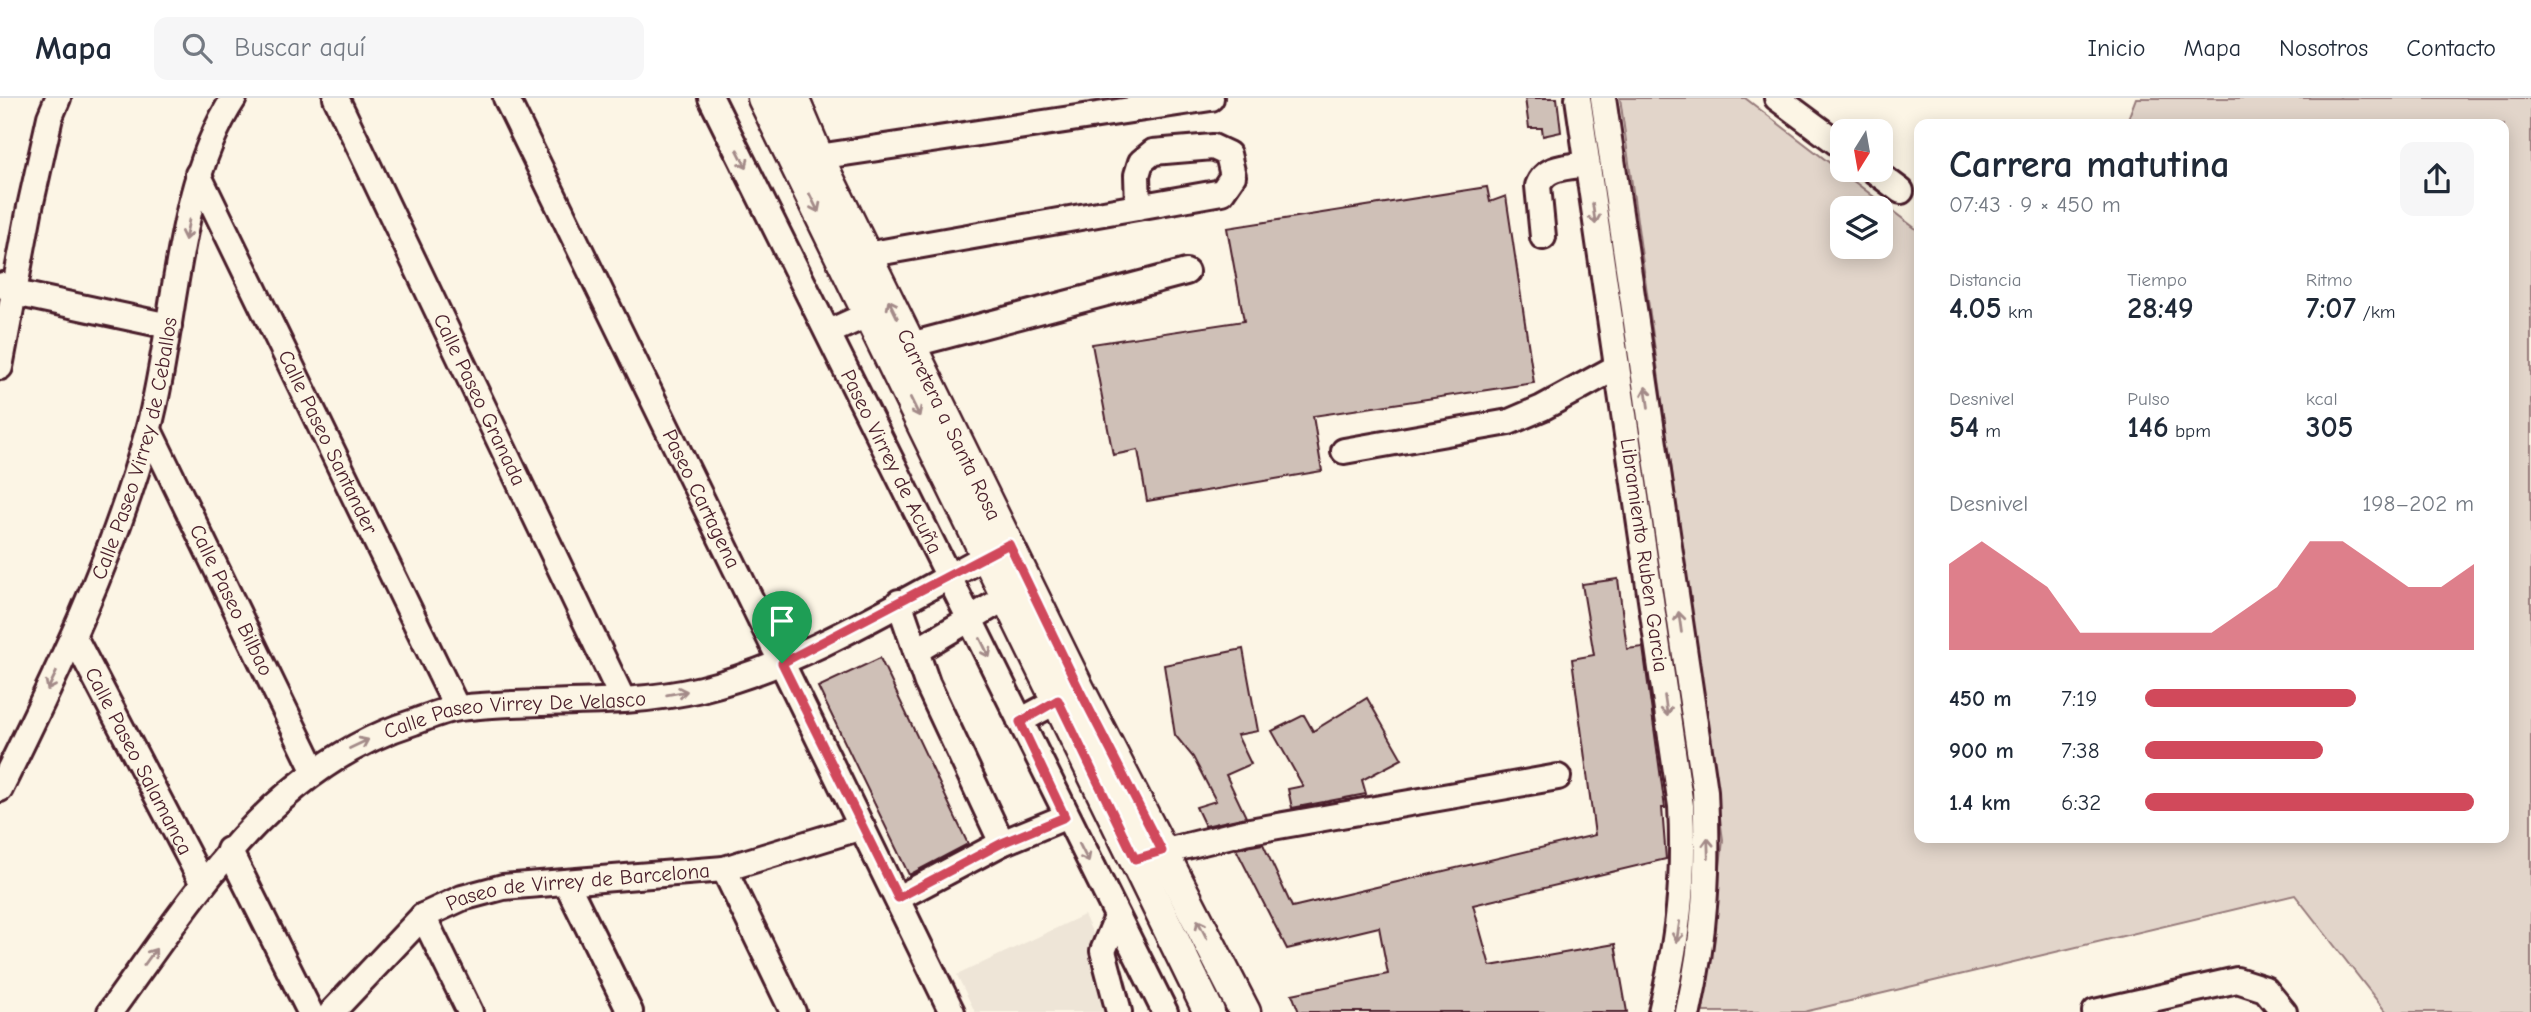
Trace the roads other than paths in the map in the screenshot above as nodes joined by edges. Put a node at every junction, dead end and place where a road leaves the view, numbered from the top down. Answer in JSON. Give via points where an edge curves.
{"nodes":[{"id":1,"x":234,"y":98,"type":"edge"},
{"id":2,"x":336,"y":98,"type":"edge"},
{"id":3,"x":506,"y":98,"type":"edge"},
{"id":4,"x":763,"y":98,"type":"edge"},
{"id":5,"x":793,"y":98,"type":"edge"},
{"id":6,"x":1211,"y":98,"type":"edge"},
{"id":7,"x":1578,"y":98,"type":"edge"},
{"id":8,"x":1603,"y":98,"type":"edge"},
{"id":9,"x":1777,"y":98,"type":"edge"},
{"id":10,"x":720,"y":101,"type":"edge"},
{"id":11,"x":48,"y":104,"type":"edge"},
{"id":12,"x":1830,"y":137,"type":"edge"},
{"id":13,"x":818,"y":157,"type":"junction"},
{"id":14,"x":1587,"y":164,"type":"junction"},
{"id":15,"x":198,"y":174,"type":"junction"},
{"id":16,"x":1889,"y":182,"type":"edge"},
{"id":17,"x":1901,"y":191,"type":"dead end"},
{"id":18,"x":1139,"y":207,"type":"dead end"},
{"id":19,"x":1544,"y":237,"type":"dead end"},
{"id":20,"x":866,"y":255,"type":"junction"},
{"id":21,"x":1186,"y":272,"type":"dead end"},
{"id":22,"x":8,"y":288,"type":"edge"},
{"id":23,"x":869,"y":314,"type":"junction"},
{"id":24,"x":169,"y":326,"type":"junction"},
{"id":25,"x":829,"y":332,"type":"junction"},
{"id":26,"x":910,"y":345,"type":"junction"},
{"id":27,"x":0,"y":367,"type":"edge"},
{"id":28,"x":1617,"y":367,"type":"junction"},
{"id":29,"x":149,"y":430,"type":"junction"},
{"id":30,"x":1344,"y":451,"type":"dead end"},
{"id":31,"x":998,"y":550,"type":"junction"},
{"id":32,"x":949,"y":575,"type":"junction"},
{"id":33,"x":1018,"y":590,"type":"junction"},
{"id":34,"x":899,"y":602,"type":"junction"},
{"id":35,"x":970,"y":618,"type":"junction"},
{"id":36,"x":74,"y":637,"type":"junction"},
{"id":37,"x":916,"y":651,"type":"junction"},
{"id":38,"x":782,"y":663,"type":"junction"},
{"id":39,"x":1068,"y":694,"type":"junction"},
{"id":40,"x":623,"y":700,"type":"junction"},
{"id":41,"x":457,"y":708,"type":"junction"},
{"id":42,"x":1020,"y":722,"type":"junction"},
{"id":43,"x":314,"y":770,"type":"junction"},
{"id":44,"x":1558,"y":777,"type":"dead end"},
{"id":45,"x":0,"y":789,"type":"edge"},
{"id":46,"x":1065,"y":817,"type":"junction"},
{"id":47,"x":862,"y":827,"type":"junction"},
{"id":48,"x":1002,"y":843,"type":"junction"},
{"id":49,"x":229,"y":850,"type":"junction"},
{"id":50,"x":1149,"y":855,"type":"junction"},
{"id":51,"x":724,"y":869,"type":"junction"},
{"id":52,"x":566,"y":882,"type":"junction"},
{"id":53,"x":203,"y":884,"type":"junction"},
{"id":54,"x":898,"y":898,"type":"junction"},
{"id":55,"x":423,"y":916,"type":"junction"},
{"id":56,"x":1116,"y":917,"type":"junction"},
{"id":57,"x":1221,"y":966,"type":"junction"},
{"id":58,"x":1194,"y":981,"type":"junction"},
{"id":59,"x":2256,"y":985,"type":"junction"},
{"id":60,"x":1162,"y":1006,"type":"edge"},
{"id":61,"x":2124,"y":1009,"type":"edge"},
{"id":62,"x":110,"y":1012,"type":"edge"},
{"id":63,"x":310,"y":1012,"type":"edge"},
{"id":64,"x":332,"y":1012,"type":"edge"},
{"id":65,"x":470,"y":1012,"type":"edge"},
{"id":66,"x":629,"y":1012,"type":"edge"},
{"id":67,"x":793,"y":1012,"type":"edge"},
{"id":68,"x":952,"y":1012,"type":"edge"},
{"id":69,"x":1119,"y":1012,"type":"edge"},
{"id":70,"x":1209,"y":1012,"type":"edge"},
{"id":71,"x":1245,"y":1012,"type":"edge"},
{"id":72,"x":1661,"y":1012,"type":"edge"},
{"id":73,"x":1688,"y":1012,"type":"edge"},
{"id":74,"x":2095,"y":1012,"type":"edge"},
{"id":75,"x":2263,"y":1012,"type":"edge"},
{"id":76,"x":2284,"y":1012,"type":"edge"}],
"edges":[{"from":1,"to":15,"type":"street","name":"Calle Paseo Virrey de Ceballos"},
{"from":2,"to":40,"type":"street","name":"Calle Paseo Granada"},
{"from":3,"to":38,"type":"street","name":"Paseo Cartagena"},
{"from":4,"to":23,"type":"main road","name":"Carretera a Santa Rosa","one_way":true},
{"from":5,"to":13,"type":"main road","name":"Carretera a Santa Rosa"},
{"from":6,"to":13,"type":"street"},
{"from":7,"to":14,"type":"street","name":"Libramiento Ruben Garcia"},
{"from":73,"to":8,"type":"street","name":"Libramiento Ruben Garcia","one_way":true,"via":[[1706,911],[1704,791]]},
{"from":9,"to":12,"type":"street"},
{"from":10,"to":25,"type":"street","name":"Paseo Virrey de Acuña","one_way":true},
{"from":11,"to":22,"type":"street"},
{"from":13,"to":20,"type":"main road","name":"Carretera a Santa Rosa"},
{"from":14,"to":19,"type":"street","via":[[1547,172],[1541,178]]},
{"from":14,"to":28,"type":"street","name":"Libramiento Ruben Garcia","one_way":true},
{"from":15,"to":24,"type":"street","name":"Calle Paseo Virrey de Ceballos","one_way":true},
{"from":15,"to":41,"type":"street","name":"Calle Paseo Santander"},
{"from":16,"to":17,"type":"street"},
{"from":18,"to":20,"type":"street"},
{"from":26,"to":20,"type":"main road","name":"Carretera a Santa Rosa","one_way":true},
{"from":21,"to":26,"type":"street"},
{"from":22,"to":24,"type":"street"},
{"from":22,"to":27,"type":"street"},
{"from":23,"to":25,"type":"street"},
{"from":23,"to":31,"type":"main road","name":"Carretera a Santa Rosa","one_way":true},
{"from":24,"to":29,"type":"street","name":"Calle Paseo Virrey de Ceballos"},
{"from":25,"to":32,"type":"street","name":"Paseo Virrey de Acuña"},
{"from":26,"to":31,"type":"main road","name":"Carretera a Santa Rosa"},
{"from":28,"to":30,"type":"street","via":[[1509,422]]},
{"from":28,"to":72,"type":"street","name":"Libramiento Ruben Garcia","one_way":true,"via":[[1681,806],[1681,906]]},
{"from":29,"to":36,"type":"street","name":"Calle Paseo Virrey de Ceballos","via":[[114,539]]},
{"from":29,"to":43,"type":"street","name":"Calle Paseo Bilbao"},
{"from":31,"to":32,"type":"street","name":"Calle Paseo Virrey De Velasco"},
{"from":31,"to":33,"type":"main road","name":"Carretera a Santa Rosa"},
{"from":32,"to":34,"type":"street","name":"Calle Paseo Virrey De Velasco"},
{"from":32,"to":35,"type":"street","name":"Paseo Virrey de Acuña"},
{"from":33,"to":35,"type":"street"},
{"from":33,"to":39,"type":"main road","name":"Carretera a Santa Rosa"},
{"from":34,"to":37,"type":"street"},
{"from":34,"to":38,"type":"street","name":"Calle Paseo Virrey De Velasco"},
{"from":35,"to":37,"type":"street"},
{"from":35,"to":42,"type":"street","name":"Paseo Virrey de Acuña","one_way":true},
{"from":36,"to":45,"type":"street","name":"Calle Paseo Virrey de Ceballos","one_way":true},
{"from":36,"to":53,"type":"street","name":"Calle Paseo Salamanca"},
{"from":37,"to":48,"type":"street"},
{"from":40,"to":38,"type":"street","name":"Calle Paseo Virrey De Velasco","one_way":true,"via":[[702,689]]},
{"from":38,"to":47,"type":"street","name":"Paseo Cartagena"},
{"from":39,"to":42,"type":"street"},
{"from":39,"to":50,"type":"main road","name":"Carretera a Santa Rosa"},
{"from":40,"to":41,"type":"street","name":"Calle Paseo Virrey De Velasco"},
{"from":43,"to":41,"type":"street","name":"Calle Paseo Virrey De Velasco","one_way":true,"via":[[397,727]]},
{"from":42,"to":46,"type":"street","name":"Paseo Virrey de Acuña"},
{"from":43,"to":49,"type":"street","name":"Calle Paseo Virrey De Velasco"},
{"from":44,"to":50,"type":"street","via":[[1244,832]]},
{"from":46,"to":48,"type":"street"},
{"from":46,"to":56,"type":"street","name":"Paseo Virrey de Acuña","one_way":true},
{"from":47,"to":51,"type":"street","name":"Paseo de Virrey de Barcelona"},
{"from":47,"to":54,"type":"street","name":"Paseo Cartagena"},
{"from":48,"to":54,"type":"street"},
{"from":49,"to":53,"type":"street","name":"Calle Paseo Virrey De Velasco"},
{"from":49,"to":63,"type":"street","name":"Calle Paseo Salamanca"},
{"from":57,"to":50,"type":"main road","name":"Carretera a Santa Rosa","one_way":true},
{"from":50,"to":58,"type":"main road","name":"Carretera a Santa Rosa"},
{"from":51,"to":52,"type":"street","name":"Paseo de Virrey de Barcelona"},
{"from":51,"to":67,"type":"street"},
{"from":52,"to":55,"type":"street","name":"Paseo de Virrey de Barcelona","via":[[503,887],[462,898]]},
{"from":52,"to":66,"type":"street"},
{"from":62,"to":53,"type":"street","name":"Calle Paseo Virrey De Velasco","one_way":true},
{"from":54,"to":68,"type":"street","name":"Paseo Cartagena"},
{"from":55,"to":64,"type":"street","name":"Paseo de Virrey de Barcelona"},
{"from":55,"to":65,"type":"street"},
{"from":56,"to":60,"type":"street","name":"Paseo Virrey de Acuña"},
{"from":56,"to":69,"type":"street","via":[[1103,951]]},
{"from":57,"to":58,"type":"street"},
{"from":57,"to":71,"type":"main road","name":"Carretera a Santa Rosa"},
{"from":58,"to":60,"type":"street"},
{"from":58,"to":70,"type":"main road","name":"Carretera a Santa Rosa"},
{"from":59,"to":61,"type":"street","via":[[2226,981]]},
{"from":59,"to":75,"type":"street"},
{"from":59,"to":76,"type":"street"},
{"from":61,"to":74,"type":"street"}]}
